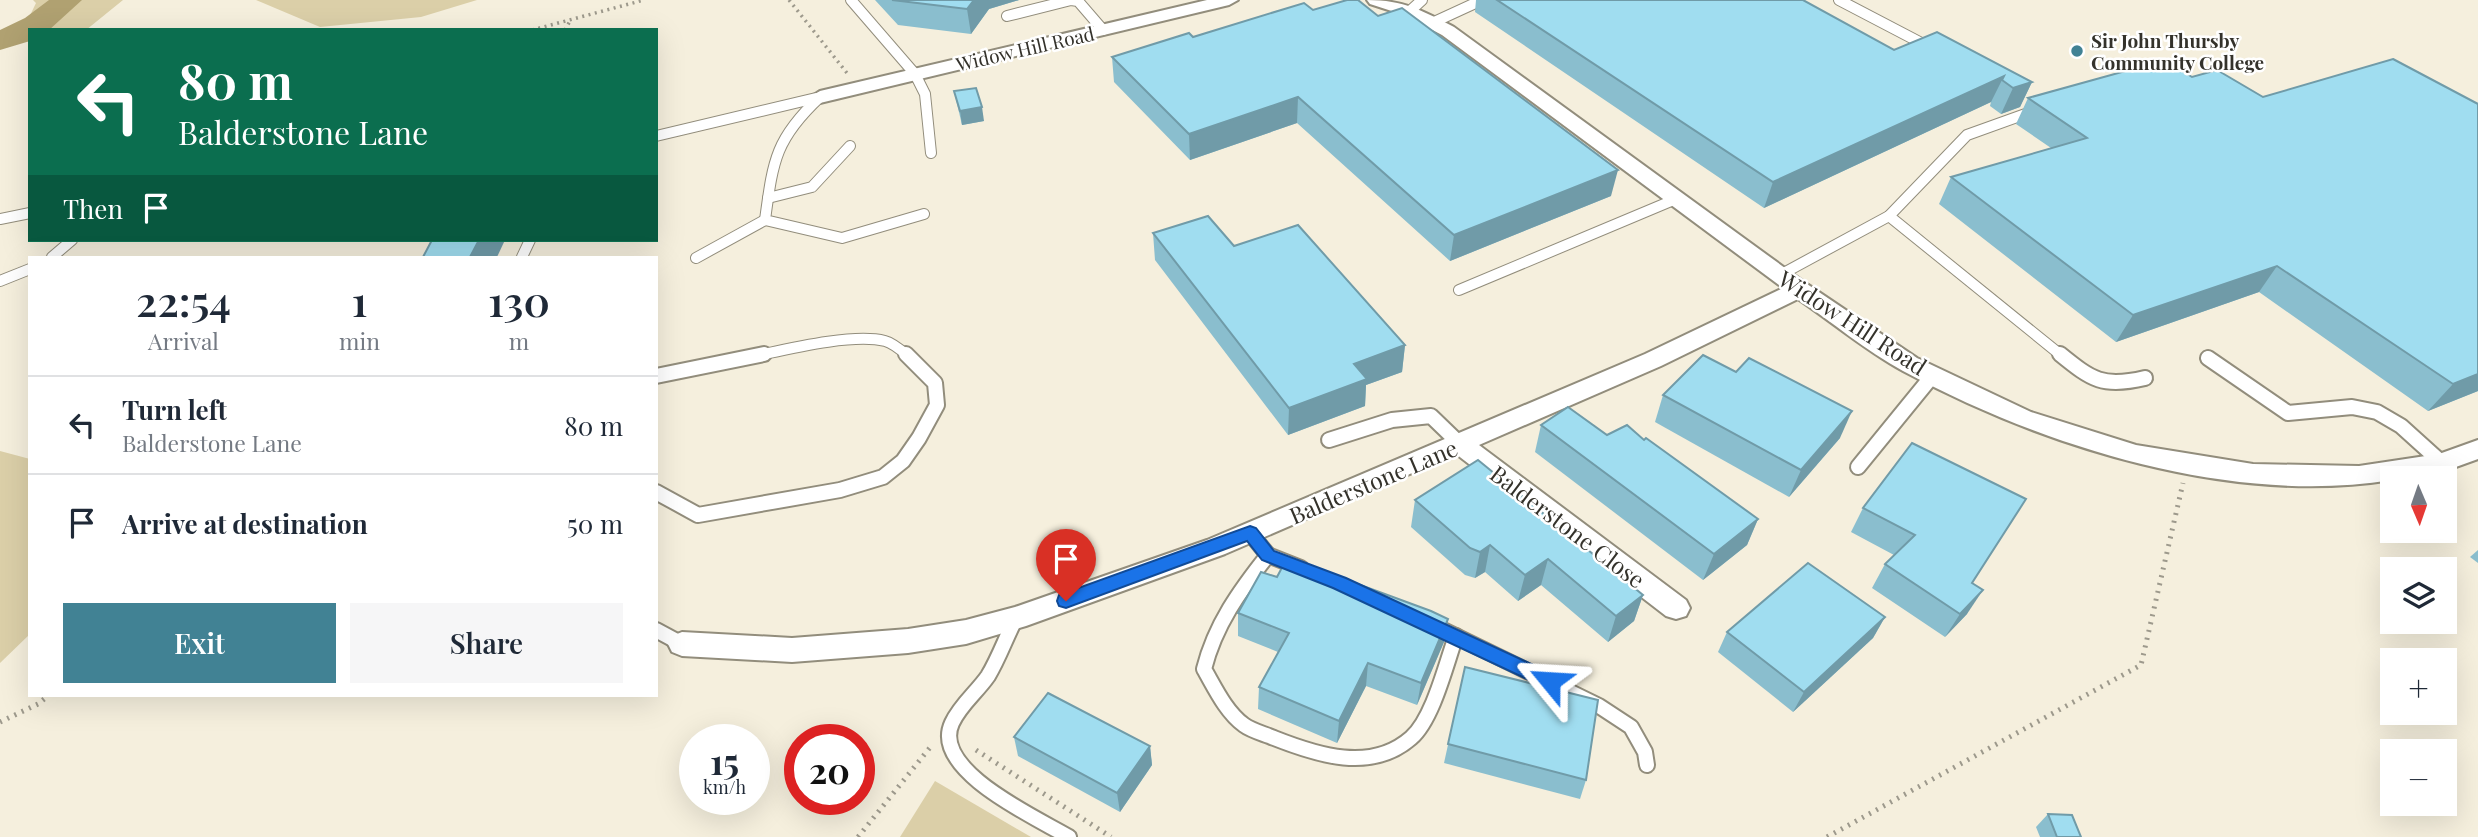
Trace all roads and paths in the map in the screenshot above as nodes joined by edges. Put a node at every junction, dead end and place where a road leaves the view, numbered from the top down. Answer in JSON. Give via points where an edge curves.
{"nodes":[{"id":1,"x":644,"y":0,"type":"edge"},
{"id":2,"x":789,"y":0,"type":"edge"},
{"id":3,"x":851,"y":0,"type":"edge"},
{"id":4,"x":1376,"y":0,"type":"edge"},
{"id":5,"x":1482,"y":0,"type":"edge"},
{"id":6,"x":1839,"y":0,"type":"edge"},
{"id":7,"x":1223,"y":1,"type":"edge"},
{"id":8,"x":1416,"y":6,"type":"edge"},
{"id":9,"x":1007,"y":16,"type":"dead end"},
{"id":10,"x":571,"y":18,"type":"junction"},
{"id":11,"x":1432,"y":23,"type":"junction"},
{"id":12,"x":538,"y":28,"type":"edge"},
{"id":13,"x":566,"y":28,"type":"edge"},
{"id":14,"x":1102,"y":30,"type":"junction"},
{"id":15,"x":1936,"y":51,"type":"edge"},
{"id":16,"x":915,"y":74,"type":"junction"},
{"id":17,"x":859,"y":88,"type":"junction"},
{"id":18,"x":820,"y":97,"type":"junction"},
{"id":19,"x":2037,"y":102,"type":"edge"},
{"id":20,"x":2048,"y":107,"type":"joint"},
{"id":21,"x":658,"y":136,"type":"edge"},
{"id":22,"x":850,"y":146,"type":"dead end"},
{"id":23,"x":931,"y":153,"type":"dead end"},
{"id":24,"x":768,"y":198,"type":"junction"},
{"id":25,"x":1676,"y":199,"type":"junction"},
{"id":26,"x":28,"y":213,"type":"edge"},
{"id":27,"x":924,"y":214,"type":"dead end"},
{"id":28,"x":1889,"y":216,"type":"junction"},
{"id":29,"x":0,"y":219,"type":"edge"},
{"id":30,"x":765,"y":220,"type":"junction"},
{"id":31,"x":70,"y":242,"type":"edge"},
{"id":32,"x":53,"y":256,"type":"edge"},
{"id":33,"x":696,"y":258,"type":"dead end"},
{"id":34,"x":28,"y":270,"type":"edge"},
{"id":35,"x":0,"y":281,"type":"edge"},
{"id":36,"x":1789,"y":282,"type":"junction"},
{"id":37,"x":1459,"y":290,"type":"dead end"},
{"id":38,"x":2208,"y":358,"type":"dead end"},
{"id":39,"x":1933,"y":375,"type":"junction"},
{"id":40,"x":658,"y":376,"type":"edge"},
{"id":41,"x":2144,"y":378,"type":"dead end"},
{"id":42,"x":1329,"y":440,"type":"dead end"},
{"id":43,"x":1460,"y":444,"type":"junction"},
{"id":44,"x":2478,"y":449,"type":"edge"},
{"id":45,"x":2188,"y":463,"type":"junction"},
{"id":46,"x":2442,"y":463,"type":"junction"},
{"id":47,"x":1858,"y":467,"type":"dead end"},
{"id":48,"x":658,"y":493,"type":"edge"},
{"id":49,"x":1250,"y":533,"type":"junction"},
{"id":50,"x":1268,"y":555,"type":"junction"},
{"id":51,"x":1316,"y":574,"type":"edge"},
{"id":52,"x":1676,"y":608,"type":"dead end"},
{"id":53,"x":1016,"y":618,"type":"junction"},
{"id":54,"x":1421,"y":620,"type":"edge"},
{"id":55,"x":658,"y":631,"type":"edge"},
{"id":56,"x":1456,"y":636,"type":"junction"},
{"id":57,"x":682,"y":644,"type":"joint"},
{"id":58,"x":47,"y":697,"type":"edge"},
{"id":59,"x":953,"y":719,"type":"junction"},
{"id":60,"x":0,"y":722,"type":"edge"},
{"id":61,"x":1647,"y":765,"type":"dead end"},
{"id":62,"x":858,"y":837,"type":"edge"},
{"id":63,"x":1069,"y":837,"type":"edge"},
{"id":64,"x":1111,"y":837,"type":"edge"},
{"id":65,"x":1827,"y":837,"type":"edge"}],
"edges":[{"from":1,"to":10,"type":"path"},
{"from":2,"to":17,"type":"path"},
{"from":3,"to":16,"type":"lane"},
{"from":4,"to":8,"type":"street","name":"Widow Hill Road"},
{"from":5,"to":11,"type":"lane"},
{"from":6,"to":15,"type":"lane"},
{"from":7,"to":14,"type":"street","name":"Widow Hill Road"},
{"from":8,"to":11,"type":"street","name":"Widow Hill Road"},
{"from":9,"to":14,"type":"lane","via":[[1071,0]]},
{"from":10,"to":12,"type":"path"},
{"from":10,"to":13,"type":"path"},
{"from":11,"to":25,"type":"street","name":"Widow Hill Road"},
{"from":14,"to":16,"type":"street","name":"Widow Hill Road"},
{"from":16,"to":17,"type":"street","name":"Widow Hill Road"},
{"from":16,"to":23,"type":"lane","via":[[925,94]]},
{"from":17,"to":18,"type":"street","name":"Widow Hill Road"},
{"from":18,"to":21,"type":"lane"},
{"from":18,"to":24,"type":"lane","via":[[792,122],[774,154]]},
{"from":19,"to":20,"type":"lane"},
{"from":20,"to":28,"type":"lane","via":[[1967,135]]},
{"from":22,"to":24,"type":"lane","via":[[812,187]]},
{"from":24,"to":30,"type":"lane"},
{"from":25,"to":36,"type":"street","name":"Widow Hill Road"},
{"from":25,"to":37,"type":"lane"},
{"from":26,"to":29,"type":"lane"},
{"from":27,"to":30,"type":"lane","via":[[842,238]]},
{"from":28,"to":36,"type":"lane"},
{"from":28,"to":41,"type":"lane","via":[[2090,378],[2117,385]]},
{"from":30,"to":33,"type":"lane"},
{"from":31,"to":32,"type":"lane"},
{"from":34,"to":35,"type":"lane"},
{"from":36,"to":39,"type":"street","name":"Widow Hill Road"},
{"from":36,"to":43,"type":"street","name":"Balderstone Lane","via":[[1653,360]]},
{"from":38,"to":46,"type":"lane","via":[[2288,413],[2353,407],[2385,415]]},
{"from":39,"to":45,"type":"street","name":"Widow Hill Road","via":[[2022,418],[2136,454]]},
{"from":39,"to":47,"type":"lane"},
{"from":40,"to":48,"type":"lane","via":[[850,340],[885,341],[935,383],[937,405],[903,461],[883,477],[840,490],[698,515]]},
{"from":42,"to":43,"type":"lane","via":[[1419,415],[1431,416]]},
{"from":43,"to":49,"type":"street","name":"Balderstone Lane"},
{"from":43,"to":52,"type":"street","name":"Balderstone Close"},
{"from":44,"to":46,"type":"street","name":"Widow Hill Road"},
{"from":45,"to":46,"type":"street","name":"Widow Hill Road","via":[[2253,474],[2359,476]]},
{"from":45,"to":65,"type":"path","via":[[2141,665]]},
{"from":49,"to":50,"type":"lane"},
{"from":49,"to":53,"type":"street","name":"Balderstone Lane"},
{"from":50,"to":51,"type":"lane"},
{"from":50,"to":56,"type":"lane","via":[[1223,617],[1203,669],[1245,726],[1313,754],[1359,759],[1396,748],[1413,737],[1426,718]]},
{"from":53,"to":57,"type":"street","name":"Balderstone Lane","via":[[908,641],[792,650]]},
{"from":53,"to":59,"type":"lane","via":[[987,676]]},
{"from":54,"to":56,"type":"lane"},
{"from":55,"to":57,"type":"lane"},
{"from":56,"to":61,"type":"lane","via":[[1599,706],[1631,727]]},
{"from":58,"to":60,"type":"path"},
{"from":59,"to":62,"type":"path"},
{"from":59,"to":63,"type":"lane","via":[[947,743],[970,776]]},
{"from":59,"to":64,"type":"path","via":[[971,746]]}]}
